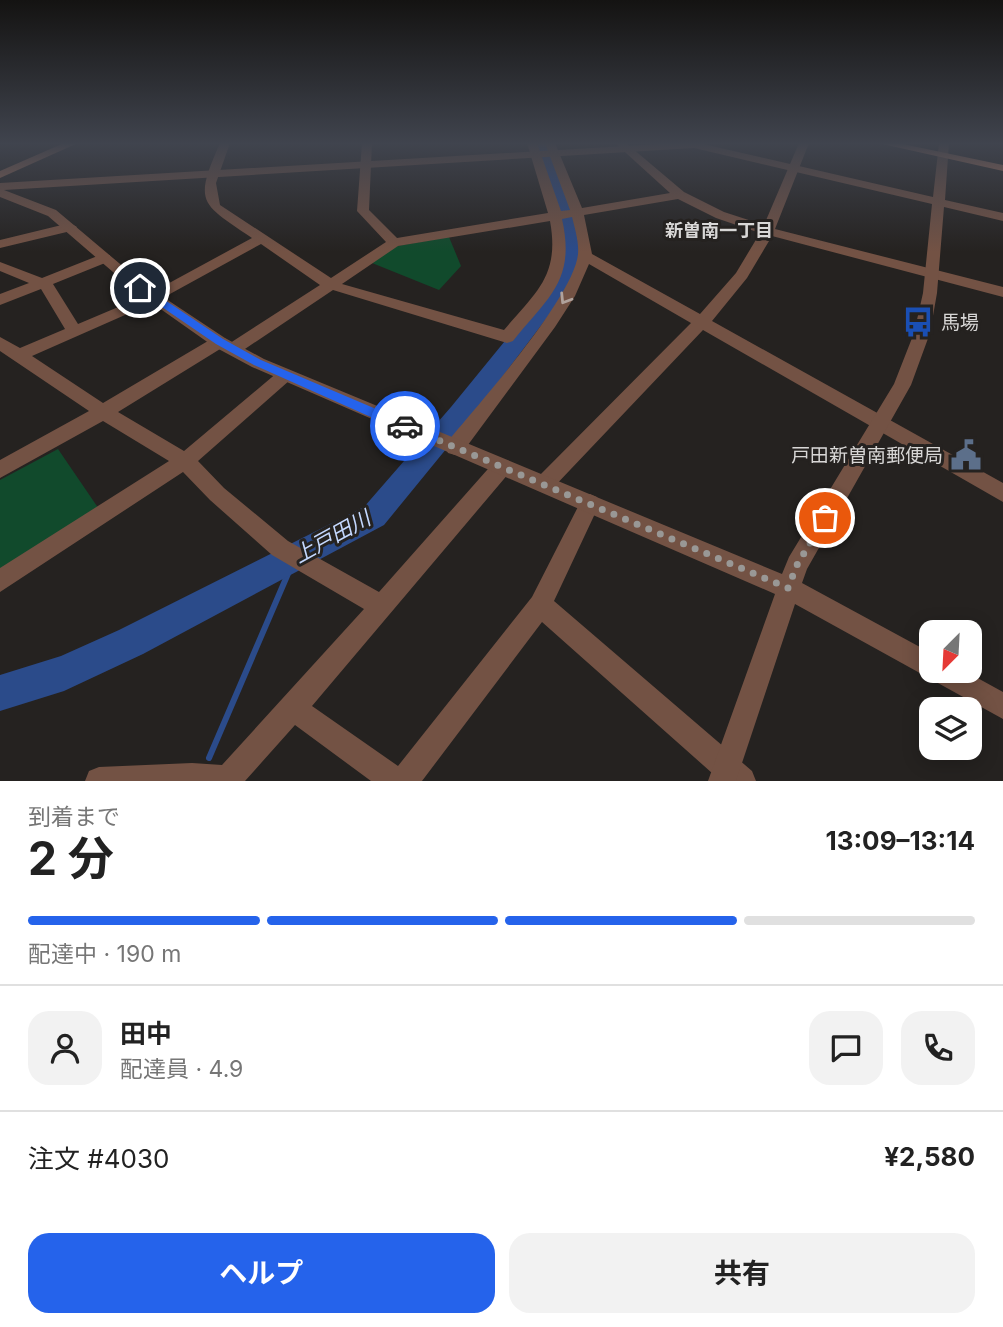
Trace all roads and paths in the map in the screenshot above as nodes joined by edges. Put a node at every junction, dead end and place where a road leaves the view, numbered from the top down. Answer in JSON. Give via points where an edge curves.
{"nodes":[{"id":1,"x":124,"y":179,"type":"edge"},
{"id":2,"x":210,"y":179,"type":"edge"},
{"id":3,"x":364,"y":179,"type":"edge"},
{"id":4,"x":544,"y":179,"type":"edge"},
{"id":5,"x":564,"y":179,"type":"edge"},
{"id":6,"x":662,"y":179,"type":"edge"},
{"id":7,"x":789,"y":179,"type":"edge"},
{"id":8,"x":844,"y":179,"type":"edge"},
{"id":9,"x":939,"y":179,"type":"edge"},
{"id":10,"x":0,"y":187,"type":"edge"},
{"id":11,"x":0,"y":193,"type":"edge"},
{"id":12,"x":680,"y":195,"type":"junction"},
{"id":13,"x":937,"y":201,"type":"junction"},
{"id":14,"x":576,"y":214,"type":"junction"},
{"id":15,"x":555,"y":217,"type":"junction"},
{"id":16,"x":1003,"y":217,"type":"edge"},
{"id":17,"x":70,"y":227,"type":"junction"},
{"id":18,"x":768,"y":231,"type":"junction"},
{"id":19,"x":262,"y":238,"type":"junction"},
{"id":20,"x":394,"y":243,"type":"junction"},
{"id":21,"x":0,"y":244,"type":"edge"},
{"id":22,"x":585,"y":256,"type":"junction"},
{"id":23,"x":105,"y":258,"type":"junction"},
{"id":24,"x":0,"y":266,"type":"edge"},
{"id":25,"x":932,"y":273,"type":"junction"},
{"id":26,"x":43,"y":283,"type":"junction"},
{"id":27,"x":331,"y":285,"type":"junction"},
{"id":28,"x":1003,"y":292,"type":"edge"},
{"id":29,"x":154,"y":298,"type":"junction"},
{"id":30,"x":0,"y":300,"type":"edge"},
{"id":31,"x":702,"y":322,"type":"junction"},
{"id":32,"x":75,"y":332,"type":"junction"},
{"id":33,"x":0,"y":343,"type":"edge"},
{"id":34,"x":226,"y":346,"type":"junction"},
{"id":35,"x":17,"y":356,"type":"junction"},
{"id":36,"x":284,"y":376,"type":"junction"},
{"id":37,"x":103,"y":412,"type":"junction"},
{"id":38,"x":881,"y":424,"type":"junction"},
{"id":39,"x":443,"y":442,"type":"junction"},
{"id":40,"x":185,"y":461,"type":"junction"},
{"id":41,"x":502,"y":467,"type":"junction"},
{"id":42,"x":0,"y":470,"type":"edge"},
{"id":43,"x":544,"y":484,"type":"junction"},
{"id":44,"x":1003,"y":493,"type":"edge"},
{"id":45,"x":590,"y":503,"type":"junction"},
{"id":46,"x":0,"y":581,"type":"edge"},
{"id":47,"x":788,"y":588,"type":"junction"},
{"id":48,"x":540,"y":605,"type":"junction"},
{"id":49,"x":382,"y":606,"type":"junction"},
{"id":50,"x":919,"y":660,"type":"edge"},
{"id":51,"x":961,"y":683,"type":"edge"},
{"id":52,"x":1003,"y":706,"type":"edge"},
{"id":53,"x":293,"y":708,"type":"junction"},
{"id":54,"x":730,"y":777,"type":"edge"},
{"id":55,"x":192,"y":779,"type":"edge"},
{"id":56,"x":227,"y":780,"type":"edge"},
{"id":57,"x":99,"y":781,"type":"edge"},
{"id":58,"x":395,"y":781,"type":"edge"},
{"id":59,"x":404,"y":781,"type":"edge"}],
"edges":[{"from":1,"to":10,"type":"street"},
{"from":2,"to":19,"type":"street","via":[[208,196],[215,207]]},
{"from":3,"to":20,"type":"street","via":[[363,211]]},
{"from":4,"to":15,"type":"street"},
{"from":5,"to":14,"type":"street"},
{"from":6,"to":12,"type":"street"},
{"from":7,"to":18,"type":"street"},
{"from":8,"to":13,"type":"street"},
{"from":9,"to":13,"type":"street"},
{"from":11,"to":17,"type":"street","via":[[35,204]]},
{"from":12,"to":14,"type":"street"},
{"from":12,"to":18,"type":"street"},
{"from":13,"to":16,"type":"street"},
{"from":13,"to":25,"type":"street"},
{"from":14,"to":15,"type":"street"},
{"from":14,"to":22,"type":"street"},
{"from":15,"to":20,"type":"street"},
{"from":15,"to":27,"type":"street","via":[[561,259],[554,279],[507,337]]},
{"from":17,"to":21,"type":"street"},
{"from":17,"to":23,"type":"street"},
{"from":18,"to":25,"type":"street"},
{"from":18,"to":31,"type":"street","via":[[742,275]]},
{"from":19,"to":27,"type":"street"},
{"from":19,"to":29,"type":"street"},
{"from":20,"to":27,"type":"street"},
{"from":22,"to":31,"type":"street"},
{"from":22,"to":39,"type":"street","one_way":true,"via":[[562,304]]},
{"from":23,"to":26,"type":"street"},
{"from":23,"to":29,"type":"street"},
{"from":24,"to":26,"type":"street"},
{"from":25,"to":28,"type":"street"},
{"from":25,"to":38,"type":"street","via":[[922,333],[902,386]]},
{"from":26,"to":30,"type":"street"},
{"from":26,"to":32,"type":"street"},
{"from":27,"to":34,"type":"street"},
{"from":29,"to":32,"type":"street"},
{"from":29,"to":34,"type":"street"},
{"from":31,"to":38,"type":"street"},
{"from":31,"to":43,"type":"street"},
{"from":32,"to":35,"type":"street"},
{"from":33,"to":35,"type":"street"},
{"from":34,"to":36,"type":"street"},
{"from":34,"to":37,"type":"street"},
{"from":35,"to":37,"type":"street"},
{"from":36,"to":39,"type":"street"},
{"from":36,"to":40,"type":"street"},
{"from":37,"to":40,"type":"street"},
{"from":37,"to":42,"type":"street"},
{"from":38,"to":44,"type":"street"},
{"from":38,"to":47,"type":"street","via":[[797,565]]},
{"from":39,"to":41,"type":"street"},
{"from":40,"to":46,"type":"street"},
{"from":40,"to":49,"type":"street","via":[[286,551]]},
{"from":41,"to":43,"type":"street"},
{"from":41,"to":49,"type":"street"},
{"from":43,"to":45,"type":"street"},
{"from":45,"to":47,"type":"street"},
{"from":45,"to":48,"type":"street"},
{"from":47,"to":50,"type":"street"},
{"from":47,"to":54,"type":"street"},
{"from":48,"to":54,"type":"street"},
{"from":48,"to":59,"type":"street"},
{"from":49,"to":53,"type":"street"},
{"from":51,"to":52,"type":"street"},
{"from":53,"to":56,"type":"street"},
{"from":53,"to":58,"type":"street"},
{"from":55,"to":56,"type":"street"},
{"from":55,"to":57,"type":"street"}]}
